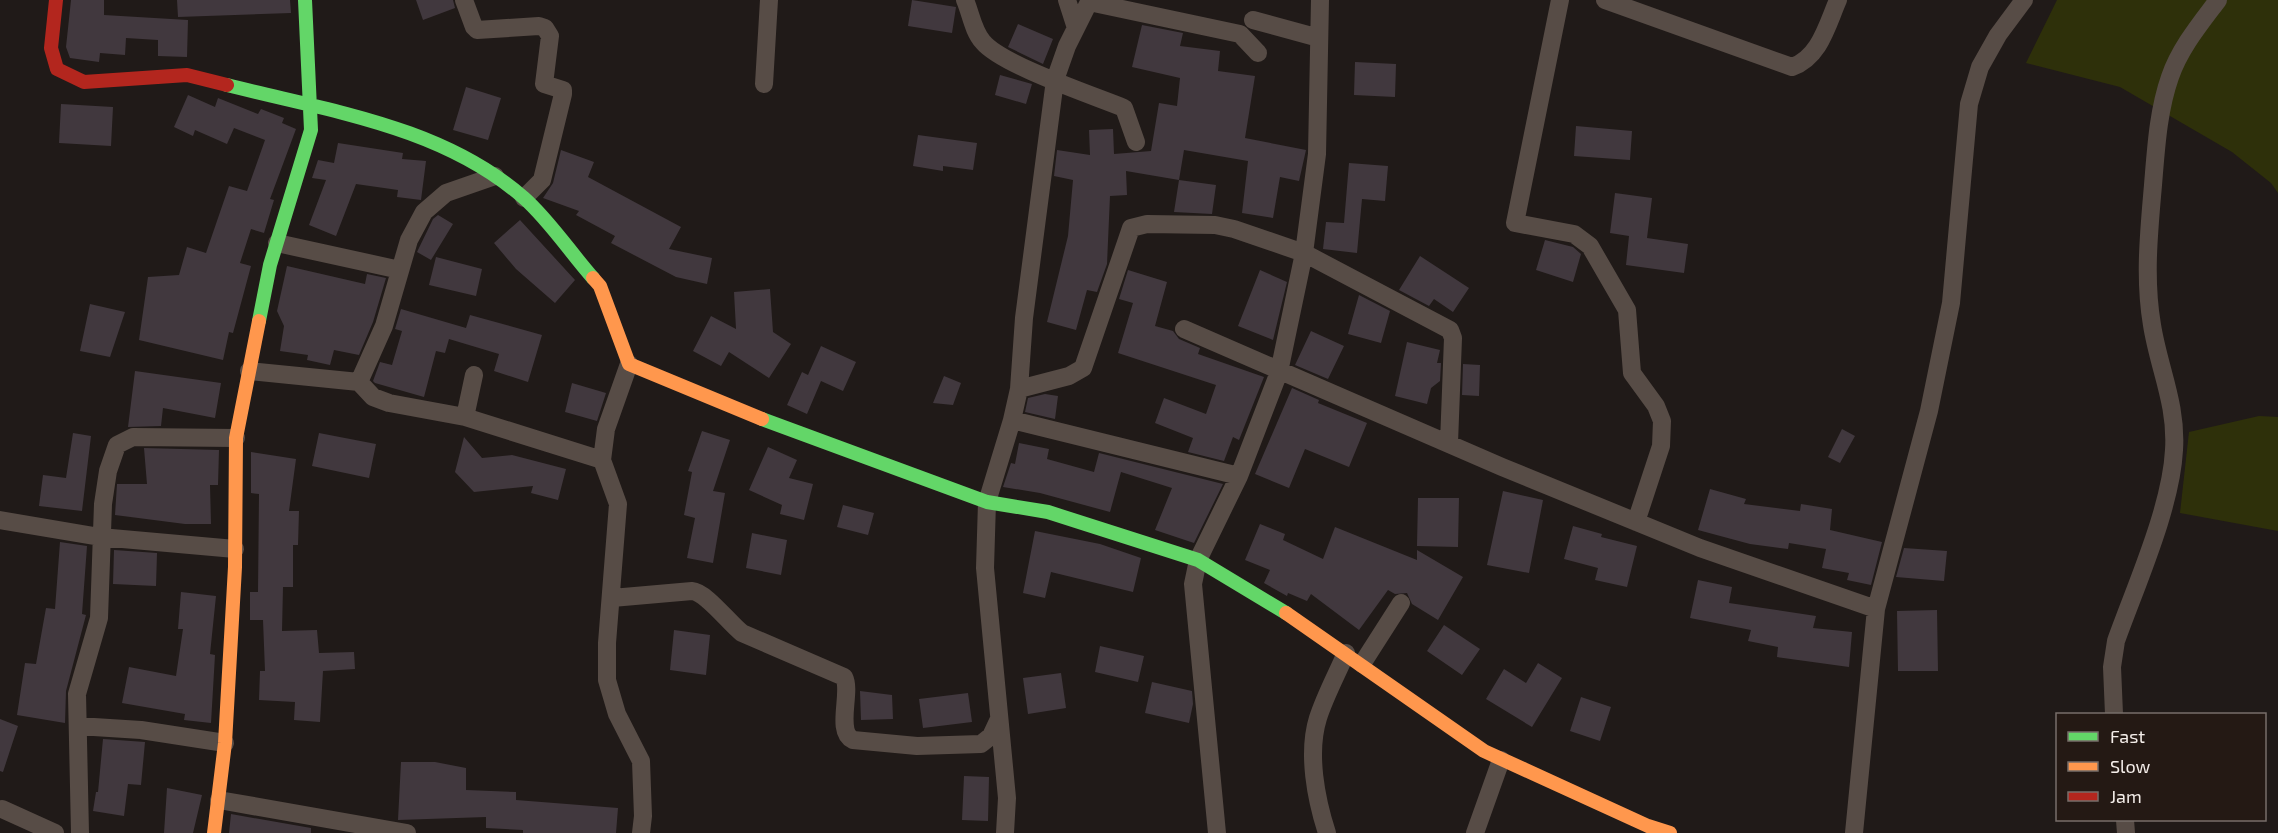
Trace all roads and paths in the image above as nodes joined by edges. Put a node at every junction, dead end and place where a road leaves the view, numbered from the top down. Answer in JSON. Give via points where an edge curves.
{"nodes":[{"id":1,"x":56,"y":0,"type":"edge"},
{"id":2,"x":305,"y":0,"type":"edge"},
{"id":3,"x":464,"y":0,"type":"edge"},
{"id":4,"x":769,"y":0,"type":"edge"},
{"id":5,"x":965,"y":0,"type":"edge"},
{"id":6,"x":1067,"y":0,"type":"edge"},
{"id":7,"x":1320,"y":0,"type":"edge"},
{"id":8,"x":1560,"y":0,"type":"edge"},
{"id":9,"x":1605,"y":0,"type":"edge"},
{"id":10,"x":1838,"y":0,"type":"edge"},
{"id":11,"x":2024,"y":0,"type":"edge"},
{"id":12,"x":2218,"y":0,"type":"edge"},
{"id":13,"x":1089,"y":1,"type":"edge"},
{"id":14,"x":1076,"y":28,"type":"junction"},
{"id":15,"x":1319,"y":38,"type":"junction"},
{"id":16,"x":1055,"y":80,"type":"junction"},
{"id":17,"x":764,"y":84,"type":"dead end"},
{"id":18,"x":310,"y":106,"type":"junction"},
{"id":19,"x":1136,"y":142,"type":"dead end"},
{"id":20,"x":495,"y":176,"type":"junction"},
{"id":21,"x":524,"y":198,"type":"junction"},
{"id":22,"x":277,"y":243,"type":"junction"},
{"id":23,"x":1304,"y":253,"type":"junction"},
{"id":24,"x":400,"y":270,"type":"junction"},
{"id":25,"x":1184,"y":329,"type":"dead end"},
{"id":26,"x":629,"y":364,"type":"junction"},
{"id":27,"x":1280,"y":367,"type":"junction"},
{"id":28,"x":249,"y":371,"type":"junction"},
{"id":29,"x":474,"y":375,"type":"dead end"},
{"id":30,"x":359,"y":382,"type":"junction"},
{"id":31,"x":1018,"y":389,"type":"junction"},
{"id":32,"x":465,"y":417,"type":"junction"},
{"id":33,"x":1012,"y":420,"type":"junction"},
{"id":34,"x":236,"y":438,"type":"junction"},
{"id":35,"x":1449,"y":443,"type":"junction"},
{"id":36,"x":602,"y":460,"type":"junction"},
{"id":37,"x":1239,"y":476,"type":"junction"},
{"id":38,"x":987,"y":502,"type":"junction"},
{"id":39,"x":0,"y":520,"type":"edge"},
{"id":40,"x":1636,"y":522,"type":"junction"},
{"id":41,"x":100,"y":537,"type":"junction"},
{"id":42,"x":235,"y":549,"type":"junction"},
{"id":43,"x":1198,"y":560,"type":"junction"},
{"id":44,"x":612,"y":598,"type":"junction"},
{"id":45,"x":1401,"y":603,"type":"dead end"},
{"id":46,"x":1876,"y":609,"type":"junction"},
{"id":47,"x":1346,"y":653,"type":"junction"},
{"id":48,"x":1362,"y":664,"type":"junction"},
{"id":49,"x":2114,"y":713,"type":"edge"},
{"id":50,"x":998,"y":722,"type":"junction"},
{"id":51,"x":78,"y":726,"type":"junction"},
{"id":52,"x":225,"y":743,"type":"junction"},
{"id":53,"x":1501,"y":760,"type":"junction"},
{"id":54,"x":219,"y":800,"type":"junction"},
{"id":55,"x":2,"y":809,"type":"dead end"},
{"id":56,"x":399,"y":832,"type":"edge"},
{"id":57,"x":55,"y":833,"type":"edge"},
{"id":58,"x":80,"y":833,"type":"edge"},
{"id":59,"x":214,"y":833,"type":"edge"},
{"id":60,"x":641,"y":833,"type":"edge"},
{"id":61,"x":1005,"y":833,"type":"edge"},
{"id":62,"x":1217,"y":833,"type":"edge"},
{"id":63,"x":1327,"y":833,"type":"edge"},
{"id":64,"x":1475,"y":833,"type":"edge"},
{"id":65,"x":1670,"y":833,"type":"edge"},
{"id":66,"x":1854,"y":833,"type":"edge"}],
"edges":[{"from":1,"to":18,"type":"street","via":[[51,48],[57,69],[70,77],[102,82],[186,75]]},
{"from":2,"to":18,"type":"street"},
{"from":3,"to":21,"type":"street","via":[[477,30],[538,26],[550,36],[544,84],[563,90],[563,94],[542,180]]},
{"from":4,"to":17,"type":"street"},
{"from":5,"to":16,"type":"street","via":[[978,35],[987,47]]},
{"from":6,"to":14,"type":"street"},
{"from":7,"to":15,"type":"street"},
{"from":8,"to":40,"type":"street","via":[[1515,222],[1574,234],[1590,246],[1627,310],[1632,373],[1662,421],[1661,446]]},
{"from":9,"to":10,"type":"street","via":[[1792,67],[1814,54]]},
{"from":11,"to":46,"type":"street","via":[[1984,59],[1969,104],[1951,303],[1929,411]]},
{"from":12,"to":49,"type":"street","via":[[2182,49],[2169,78],[2157,136],[2147,258],[2148,299],[2156,353],[2173,404],[2174,450],[2169,488],[2116,641],[2112,667]]},
{"from":13,"to":14,"type":"street"},
{"from":13,"to":15,"type":"street","via":[[1240,34],[1258,53],[1258,22]]},
{"from":14,"to":16,"type":"street"},
{"from":15,"to":23,"type":"street","via":[[1317,154]]},
{"from":16,"to":19,"type":"street","via":[[1124,108]]},
{"from":16,"to":31,"type":"street"},
{"from":18,"to":20,"type":"street","via":[[433,141]]},
{"from":18,"to":22,"type":"street","via":[[307,147]]},
{"from":20,"to":21,"type":"street"},
{"from":20,"to":24,"type":"street","via":[[446,193],[424,212],[409,240]]},
{"from":21,"to":26,"type":"street","via":[[600,286]]},
{"from":22,"to":24,"type":"street"},
{"from":22,"to":28,"type":"street"},
{"from":23,"to":27,"type":"street"},
{"from":23,"to":31,"type":"street","via":[[1215,225],[1134,225],[1083,368],[1069,376]]},
{"from":23,"to":35,"type":"street","via":[[1450,330],[1453,338]]},
{"from":24,"to":30,"type":"street","via":[[384,326]]},
{"from":25,"to":27,"type":"street","via":[[1249,355],[1256,352]]},
{"from":26,"to":36,"type":"street","via":[[606,429]]},
{"from":26,"to":38,"type":"street","via":[[741,411]]},
{"from":27,"to":35,"type":"street"},
{"from":27,"to":37,"type":"street"},
{"from":28,"to":30,"type":"street"},
{"from":28,"to":34,"type":"street"},
{"from":29,"to":32,"type":"street"},
{"from":30,"to":32,"type":"street","via":[[373,397],[389,403]]},
{"from":31,"to":33,"type":"street"},
{"from":32,"to":36,"type":"street"},
{"from":33,"to":37,"type":"street"},
{"from":33,"to":38,"type":"street"},
{"from":34,"to":41,"type":"street","via":[[133,437],[117,444],[108,471]]},
{"from":34,"to":42,"type":"street"},
{"from":35,"to":40,"type":"street"},
{"from":36,"to":44,"type":"street","via":[[618,504]]},
{"from":37,"to":43,"type":"street"},
{"from":38,"to":43,"type":"street","via":[[1048,512]]},
{"from":38,"to":50,"type":"street","via":[[985,568]]},
{"from":39,"to":41,"type":"street"},
{"from":40,"to":46,"type":"street"},
{"from":41,"to":42,"type":"street"},
{"from":41,"to":51,"type":"street","via":[[99,618],[77,694]]},
{"from":42,"to":52,"type":"street"},
{"from":43,"to":47,"type":"street"},
{"from":43,"to":62,"type":"street","via":[[1193,584]]},
{"from":44,"to":50,"type":"street","via":[[701,592],[742,633],[844,677],[848,688],[844,708],[846,734],[853,740],[917,746],[981,744],[991,736]]},
{"from":44,"to":60,"type":"street","via":[[608,680],[617,714],[641,761]]},
{"from":45,"to":48,"type":"street"},
{"from":46,"to":66,"type":"street"},
{"from":47,"to":48,"type":"street"},
{"from":47,"to":63,"type":"street","via":[[1318,719],[1315,767]]},
{"from":48,"to":53,"type":"street","via":[[1467,741]]},
{"from":50,"to":61,"type":"street","via":[[1007,798]]},
{"from":51,"to":52,"type":"street","via":[[141,730]]},
{"from":51,"to":58,"type":"street"},
{"from":52,"to":54,"type":"street"},
{"from":53,"to":64,"type":"street"},
{"from":53,"to":65,"type":"street"},
{"from":54,"to":56,"type":"street"},
{"from":54,"to":59,"type":"street"},
{"from":55,"to":57,"type":"street"}]}
